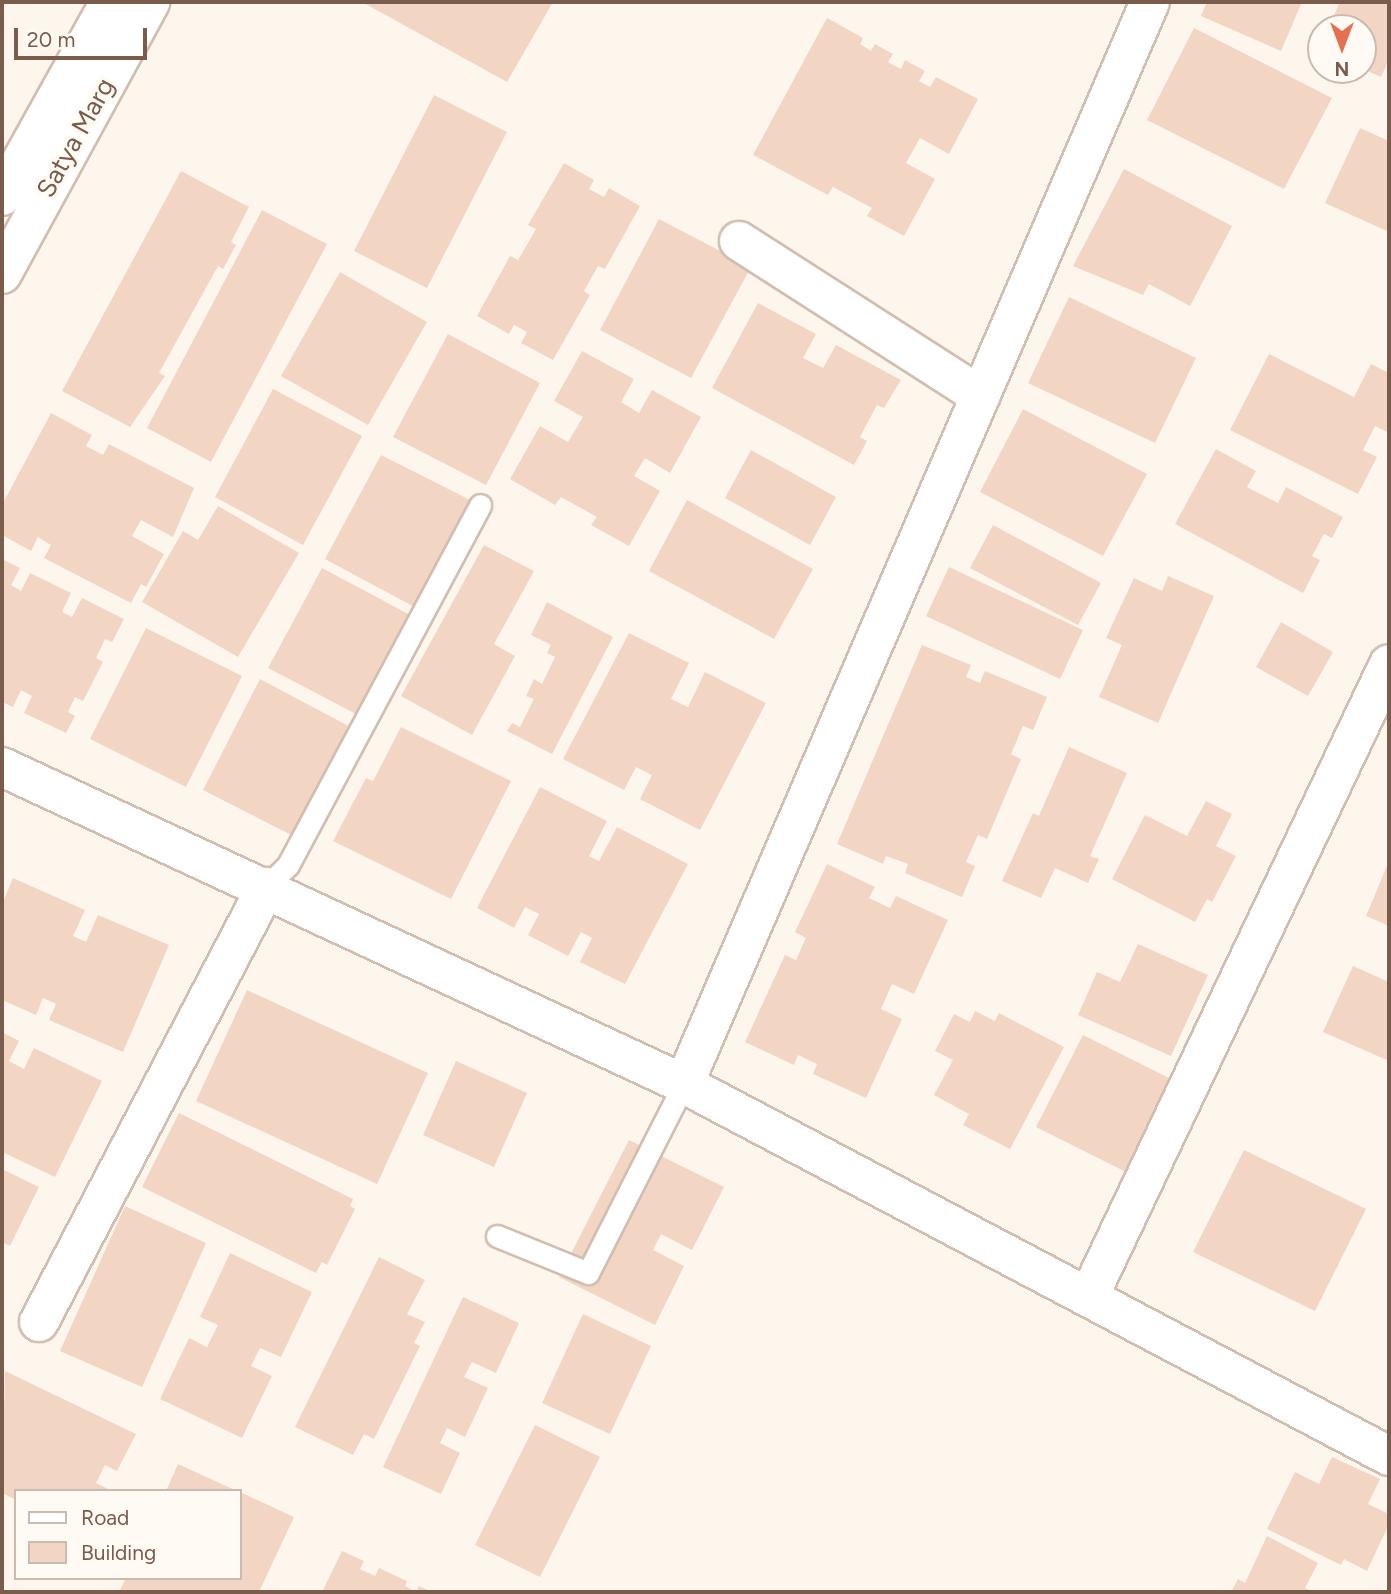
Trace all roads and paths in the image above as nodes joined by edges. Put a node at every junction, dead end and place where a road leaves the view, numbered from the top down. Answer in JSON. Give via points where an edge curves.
{"nodes":[{"id":1,"x":110,"y":2,"type":"edge"},
{"id":2,"x":150,"y":2,"type":"edge"},
{"id":3,"x":1150,"y":2,"type":"edge"},
{"id":4,"x":2,"y":196,"type":"edge"},
{"id":5,"x":739,"y":241,"type":"dead end"},
{"id":6,"x":2,"y":274,"type":"edge"},
{"id":7,"x":980,"y":396,"type":"junction"},
{"id":8,"x":480,"y":505,"type":"dead end"},
{"id":9,"x":1389,"y":664,"type":"edge"},
{"id":10,"x":2,"y":767,"type":"edge"},
{"id":11,"x":266,"y":887,"type":"junction"},
{"id":12,"x":684,"y":1084,"type":"junction"},
{"id":13,"x":496,"y":1236,"type":"dead end"},
{"id":14,"x":1090,"y":1294,"type":"junction"},
{"id":15,"x":39,"y":1322,"type":"dead end"},
{"id":16,"x":1389,"y":1456,"type":"edge"}],
"edges":[{"from":1,"to":4,"type":"street","name":"Satya Marg"},
{"from":2,"to":6,"type":"street","name":"Satya Marg"},
{"from":3,"to":7,"type":"street"},
{"from":5,"to":7,"type":"street"},
{"from":7,"to":12,"type":"street"},
{"from":8,"to":11,"type":"lane","via":[[288,865]]},
{"from":9,"to":14,"type":"street"},
{"from":10,"to":11,"type":"street"},
{"from":11,"to":12,"type":"street"},
{"from":11,"to":15,"type":"street"},
{"from":12,"to":13,"type":"lane","via":[[588,1273]]},
{"from":12,"to":14,"type":"street"},
{"from":14,"to":16,"type":"street"}]}
